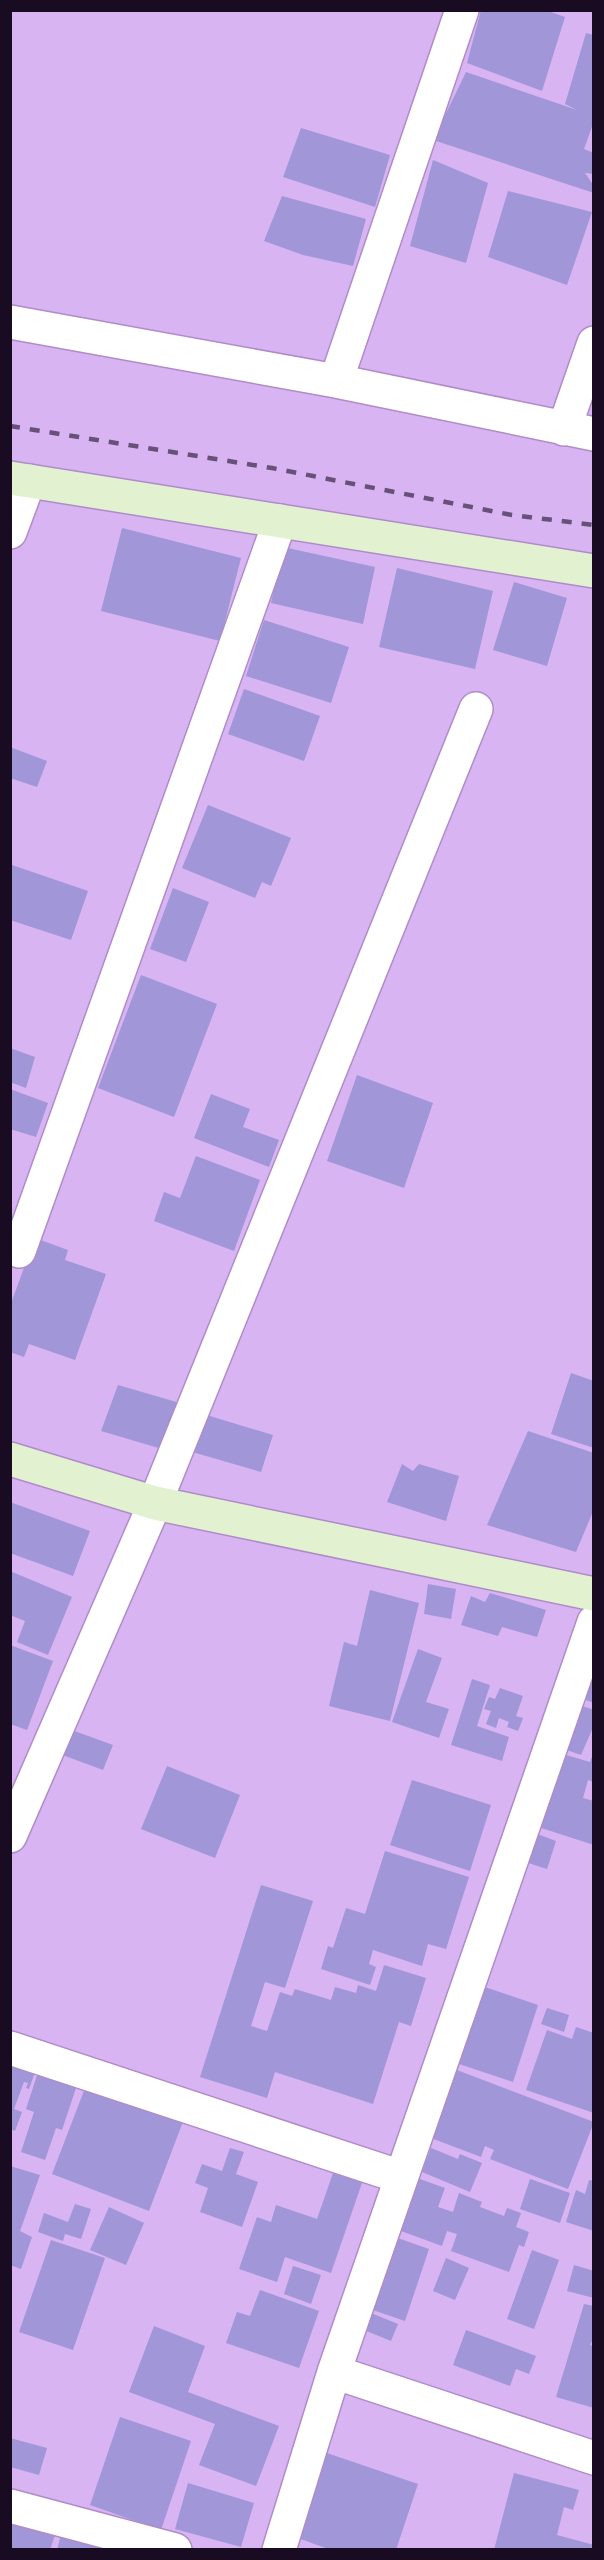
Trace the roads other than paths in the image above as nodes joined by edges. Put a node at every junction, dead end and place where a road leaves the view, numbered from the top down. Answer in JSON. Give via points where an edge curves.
{"nodes":[{"id":1,"x":462,"y":10,"type":"edge"},
{"id":2,"x":10,"y":322,"type":"edge"},
{"id":3,"x":594,"y":343,"type":"edge"},
{"id":4,"x":336,"y":381,"type":"junction"},
{"id":5,"x":579,"y":431,"type":"edge"},
{"id":6,"x":20,"y":480,"type":"edge"},
{"id":7,"x":280,"y":521,"type":"junction"},
{"id":8,"x":10,"y":532,"type":"edge"},
{"id":9,"x":594,"y":571,"type":"edge"},
{"id":10,"x":476,"y":709,"type":"dead end"},
{"id":11,"x":13,"y":1258,"type":"edge"},
{"id":12,"x":10,"y":1459,"type":"edge"},
{"id":13,"x":155,"y":1503,"type":"junction"},
{"id":14,"x":594,"y":1594,"type":"edge"},
{"id":15,"x":594,"y":1622,"type":"edge"},
{"id":16,"x":10,"y":1836,"type":"edge"},
{"id":17,"x":10,"y":2048,"type":"edge"},
{"id":18,"x":401,"y":2177,"type":"junction"},
{"id":19,"x":334,"y":2372,"type":"junction"},
{"id":20,"x":594,"y":2458,"type":"edge"},
{"id":21,"x":10,"y":2506,"type":"edge"},
{"id":22,"x":175,"y":2550,"type":"edge"},
{"id":23,"x":279,"y":2550,"type":"edge"}],
"edges":[{"from":1,"to":4,"type":"street"},
{"from":2,"to":4,"type":"street"},
{"from":3,"to":5,"type":"street"},
{"from":4,"to":5,"type":"street"},
{"from":6,"to":7,"type":"street"},
{"from":6,"to":8,"type":"street"},
{"from":7,"to":9,"type":"street"},
{"from":7,"to":11,"type":"street"},
{"from":10,"to":13,"type":"street"},
{"from":12,"to":13,"type":"street"},
{"from":13,"to":14,"type":"street"},
{"from":13,"to":16,"type":"street"},
{"from":15,"to":18,"type":"street"},
{"from":17,"to":18,"type":"street"},
{"from":18,"to":19,"type":"street"},
{"from":19,"to":20,"type":"street"},
{"from":19,"to":23,"type":"street"},
{"from":21,"to":22,"type":"street"}]}
